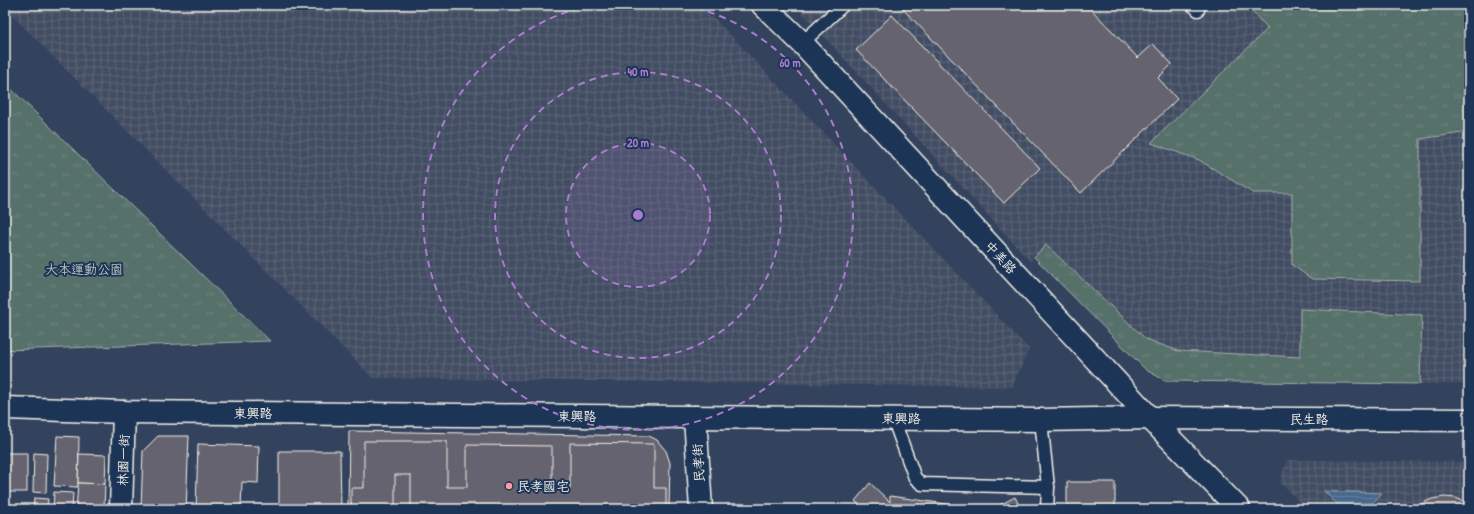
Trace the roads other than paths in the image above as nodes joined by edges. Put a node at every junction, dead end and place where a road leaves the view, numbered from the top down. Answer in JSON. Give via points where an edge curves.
{"nodes":[{"id":1,"x":763,"y":5,"type":"edge"},
{"id":2,"x":842,"y":5,"type":"edge"},
{"id":3,"x":802,"y":43,"type":"junction"},
{"id":4,"x":5,"y":408,"type":"edge"},
{"id":5,"x":124,"y":412,"type":"junction"},
{"id":6,"x":695,"y":417,"type":"junction"},
{"id":7,"x":893,"y":418,"type":"junction"},
{"id":8,"x":1150,"y":418,"type":"junction"},
{"id":9,"x":1041,"y":420,"type":"junction"},
{"id":10,"x":1469,"y":420,"type":"edge"},
{"id":11,"x":1048,"y":487,"type":"junction"},
{"id":12,"x":121,"y":509,"type":"edge"},
{"id":13,"x":701,"y":509,"type":"edge"},
{"id":14,"x":1047,"y":509,"type":"edge"},
{"id":15,"x":1239,"y":509,"type":"edge"}],
"edges":[{"from":1,"to":3,"type":"street","name":"中美路"},
{"from":2,"to":3,"type":"lane"},
{"from":3,"to":8,"type":"street","name":"中美路"},
{"from":4,"to":5,"type":"street","name":"東興路"},
{"from":5,"to":6,"type":"street","name":"東興路"},
{"from":5,"to":12,"type":"street","name":"林園一街"},
{"from":6,"to":7,"type":"street","name":"東興路"},
{"from":6,"to":13,"type":"street","name":"民孝街"},
{"from":7,"to":9,"type":"street","name":"東興路"},
{"from":7,"to":11,"type":"lane","via":[[915,478],[922,484]]},
{"from":8,"to":9,"type":"street","name":"東興路"},
{"from":8,"to":10,"type":"street","name":"民生路"},
{"from":8,"to":15,"type":"street","name":"中美路"},
{"from":9,"to":11,"type":"lane"},
{"from":11,"to":14,"type":"lane"}]}
